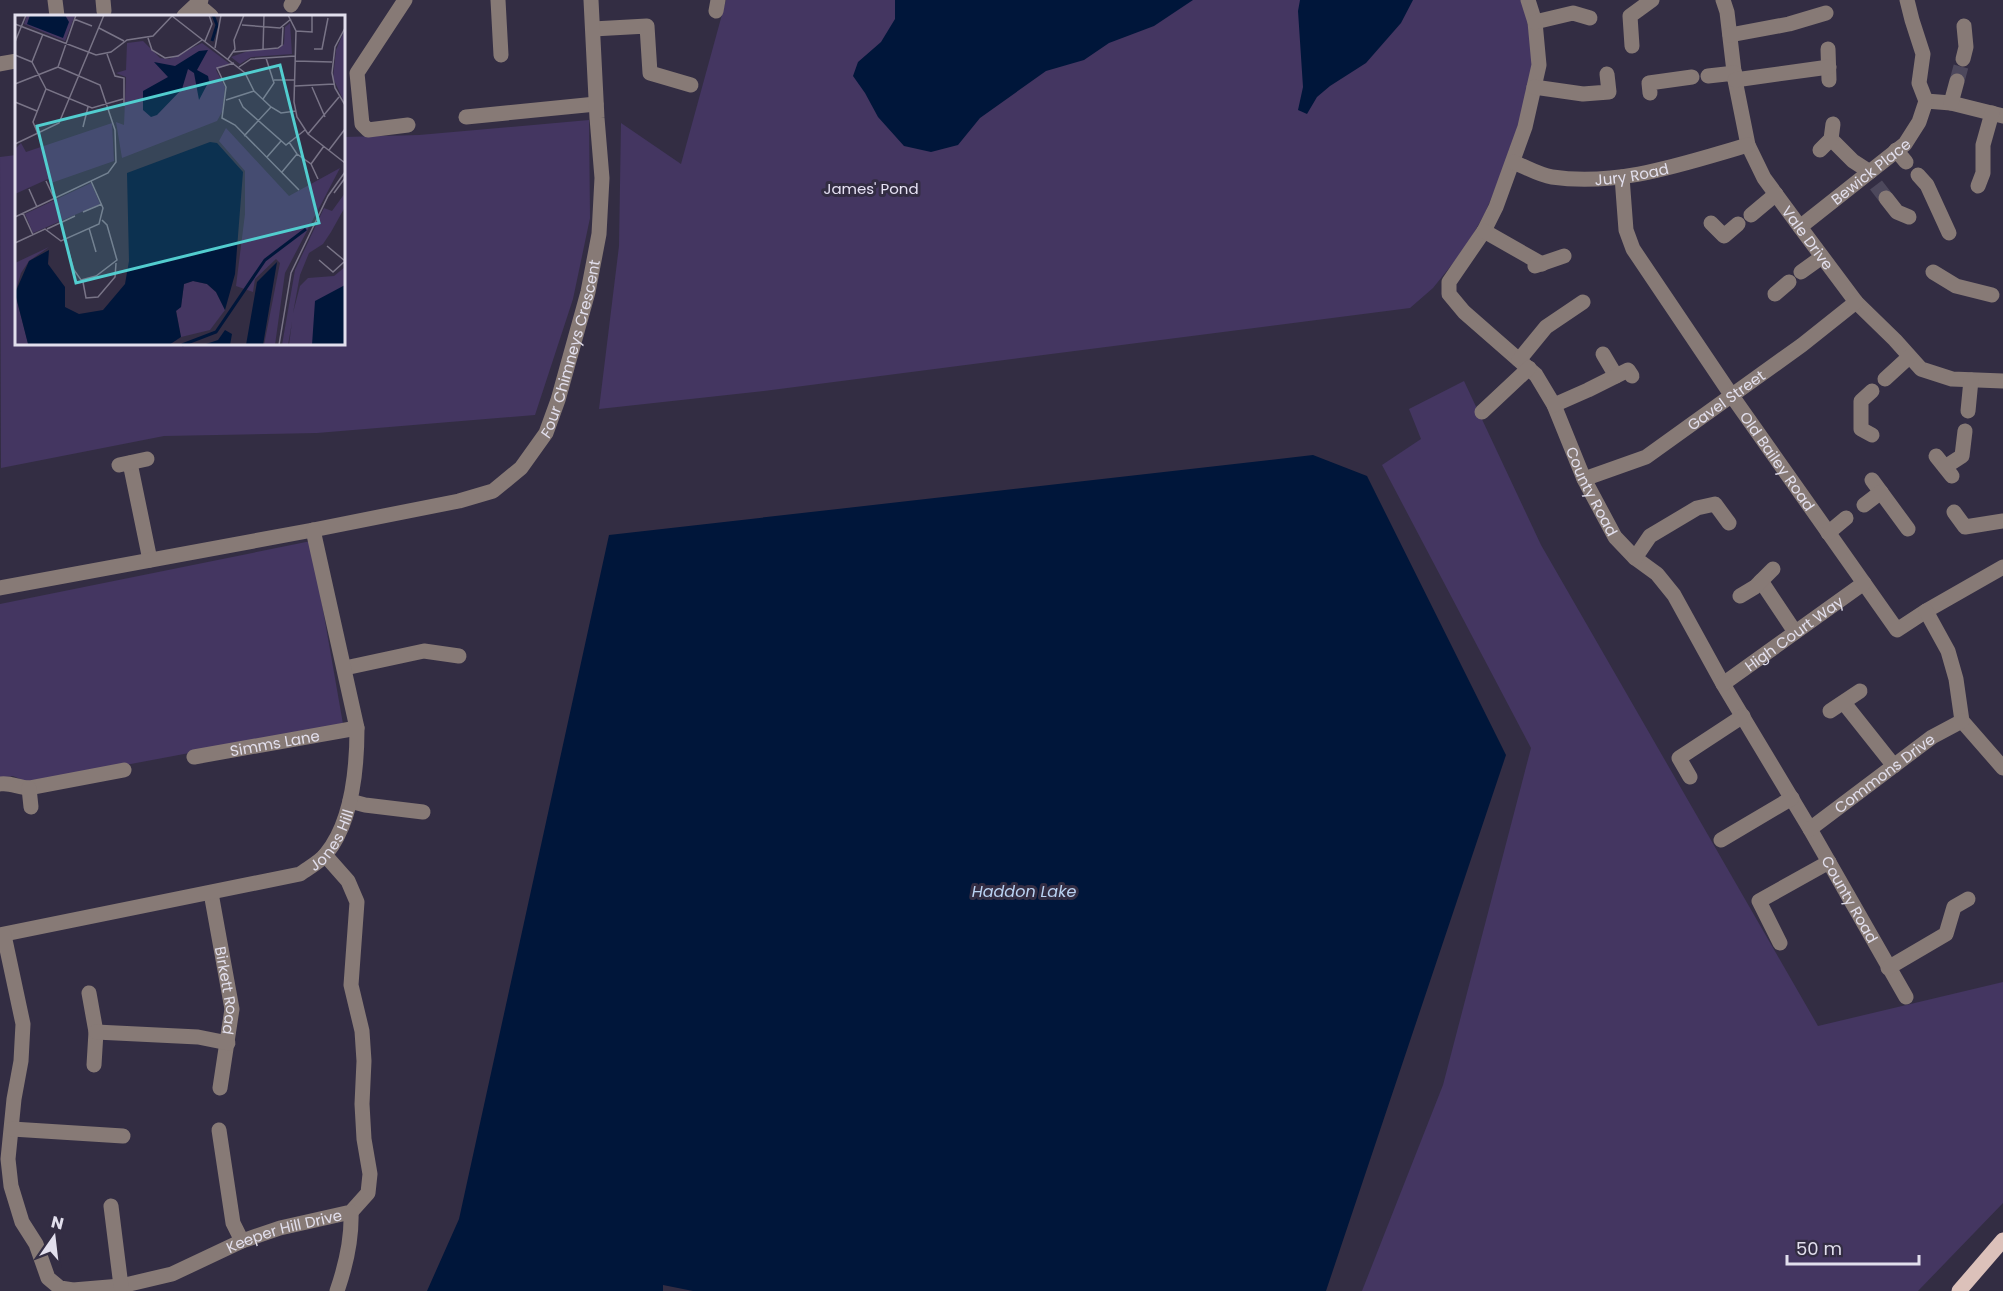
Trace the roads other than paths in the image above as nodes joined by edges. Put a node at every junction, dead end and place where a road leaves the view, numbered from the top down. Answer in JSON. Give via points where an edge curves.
{"nodes":[{"id":1,"x":55,"y":0,"type":"edge"},
{"id":2,"x":405,"y":0,"type":"edge"},
{"id":3,"x":498,"y":0,"type":"edge"},
{"id":4,"x":591,"y":0,"type":"edge"},
{"id":5,"x":1528,"y":0,"type":"edge"},
{"id":6,"x":1652,"y":0,"type":"edge"},
{"id":7,"x":1724,"y":0,"type":"edge"},
{"id":8,"x":1907,"y":0,"type":"edge"},
{"id":9,"x":199,"y":2,"type":"edge"},
{"id":10,"x":1826,"y":13,"type":"dead end"},
{"id":11,"x":57,"y":15,"type":"edge"},
{"id":12,"x":185,"y":15,"type":"edge"},
{"id":13,"x":210,"y":15,"type":"edge"},
{"id":14,"x":1590,"y":18,"type":"dead end"},
{"id":15,"x":1535,"y":22,"type":"junction"},
{"id":16,"x":1964,"y":26,"type":"dead end"},
{"id":17,"x":593,"y":29,"type":"junction"},
{"id":18,"x":1730,"y":35,"type":"junction"},
{"id":19,"x":1632,"y":46,"type":"dead end"},
{"id":20,"x":1828,"y":49,"type":"dead end"},
{"id":21,"x":501,"y":56,"type":"dead end"},
{"id":22,"x":1963,"y":59,"type":"tunnel mouth"},
{"id":23,"x":15,"y":62,"type":"edge"},
{"id":24,"x":0,"y":64,"type":"edge"},
{"id":25,"x":350,"y":71,"type":"edge"},
{"id":26,"x":1607,"y":74,"type":"dead end"},
{"id":27,"x":1708,"y":76,"type":"dead end"},
{"id":28,"x":1735,"y":76,"type":"junction"},
{"id":29,"x":1692,"y":77,"type":"dead end"},
{"id":30,"x":1957,"y":81,"type":"tunnel mouth"},
{"id":31,"x":691,"y":85,"type":"dead end"},
{"id":32,"x":1534,"y":87,"type":"junction"},
{"id":33,"x":1650,"y":93,"type":"dead end"},
{"id":34,"x":1926,"y":101,"type":"junction"},
{"id":35,"x":1951,"y":103,"type":"junction"},
{"id":36,"x":596,"y":104,"type":"junction"},
{"id":37,"x":1997,"y":115,"type":"edge"},
{"id":38,"x":466,"y":117,"type":"dead end"},
{"id":39,"x":408,"y":125,"type":"dead end"},
{"id":40,"x":1828,"y":138,"type":"dead end"},
{"id":41,"x":1748,"y":145,"type":"junction"},
{"id":42,"x":1514,"y":162,"type":"junction"},
{"id":43,"x":1918,"y":175,"type":"dead end"},
{"id":44,"x":1622,"y":177,"type":"junction"},
{"id":45,"x":1875,"y":182,"type":"junction"},
{"id":46,"x":1978,"y":186,"type":"dead end"},
{"id":47,"x":1776,"y":194,"type":"junction"},
{"id":48,"x":1909,"y":217,"type":"dead end"},
{"id":49,"x":1711,"y":223,"type":"dead end"},
{"id":50,"x":1800,"y":228,"type":"junction"},
{"id":51,"x":1484,"y":231,"type":"junction"},
{"id":52,"x":1949,"y":233,"type":"dead end"},
{"id":53,"x":1564,"y":256,"type":"dead end"},
{"id":54,"x":1822,"y":257,"type":"junction"},
{"id":55,"x":1802,"y":272,"type":"dead end"},
{"id":56,"x":1933,"y":272,"type":"dead end"},
{"id":57,"x":1789,"y":282,"type":"dead end"},
{"id":58,"x":1775,"y":294,"type":"dead end"},
{"id":59,"x":1992,"y":295,"type":"dead end"},
{"id":60,"x":1583,"y":302,"type":"dead end"},
{"id":61,"x":1856,"y":302,"type":"junction"},
{"id":62,"x":1603,"y":354,"type":"dead end"},
{"id":63,"x":1909,"y":357,"type":"junction"},
{"id":64,"x":1524,"y":364,"type":"junction"},
{"id":65,"x":1616,"y":376,"type":"junction"},
{"id":66,"x":1632,"y":376,"type":"dead end"},
{"id":67,"x":1885,"y":379,"type":"dead end"},
{"id":68,"x":1971,"y":380,"type":"junction"},
{"id":69,"x":2003,"y":381,"type":"edge"},
{"id":70,"x":1872,"y":391,"type":"dead end"},
{"id":71,"x":1732,"y":396,"type":"junction"},
{"id":72,"x":1554,"y":405,"type":"junction"},
{"id":73,"x":1968,"y":411,"type":"dead end"},
{"id":74,"x":1482,"y":412,"type":"dead end"},
{"id":75,"x":1965,"y":431,"type":"dead end"},
{"id":76,"x":1872,"y":435,"type":"dead end"},
{"id":77,"x":147,"y":459,"type":"dead end"},
{"id":78,"x":1944,"y":466,"type":"dead end"},
{"id":79,"x":1584,"y":479,"type":"junction"},
{"id":80,"x":1864,"y":505,"type":"dead end"},
{"id":81,"x":1954,"y":512,"type":"dead end"},
{"id":82,"x":1846,"y":518,"type":"dead end"},
{"id":83,"x":2003,"y":521,"type":"edge"},
{"id":84,"x":1729,"y":523,"type":"dead end"},
{"id":85,"x":1908,"y":529,"type":"dead end"},
{"id":86,"x":314,"y":530,"type":"junction"},
{"id":87,"x":1828,"y":532,"type":"junction"},
{"id":88,"x":1635,"y":558,"type":"junction"},
{"id":89,"x":150,"y":560,"type":"junction"},
{"id":90,"x":2003,"y":567,"type":"edge"},
{"id":91,"x":1773,"y":569,"type":"dead end"},
{"id":92,"x":1761,"y":581,"type":"junction"},
{"id":93,"x":1864,"y":584,"type":"junction"},
{"id":94,"x":0,"y":588,"type":"edge"},
{"id":95,"x":1740,"y":596,"type":"dead end"},
{"id":96,"x":1926,"y":611,"type":"junction"},
{"id":97,"x":1795,"y":632,"type":"junction"},
{"id":98,"x":459,"y":656,"type":"dead end"},
{"id":99,"x":345,"y":668,"type":"junction"},
{"id":100,"x":1724,"y":684,"type":"junction"},
{"id":101,"x":1860,"y":691,"type":"dead end"},
{"id":102,"x":1844,"y":702,"type":"junction"},
{"id":103,"x":1830,"y":711,"type":"dead end"},
{"id":104,"x":1743,"y":716,"type":"junction"},
{"id":105,"x":1962,"y":721,"type":"junction"},
{"id":106,"x":357,"y":728,"type":"junction"},
{"id":107,"x":194,"y":757,"type":"dead end"},
{"id":108,"x":1894,"y":766,"type":"junction"},
{"id":109,"x":2003,"y":768,"type":"edge"},
{"id":110,"x":124,"y":770,"type":"dead end"},
{"id":111,"x":1690,"y":777,"type":"dead end"},
{"id":112,"x":0,"y":784,"type":"edge"},
{"id":113,"x":29,"y":788,"type":"junction"},
{"id":114,"x":1792,"y":798,"type":"junction"},
{"id":115,"x":350,"y":801,"type":"junction"},
{"id":116,"x":31,"y":807,"type":"dead end"},
{"id":117,"x":423,"y":812,"type":"dead end"},
{"id":118,"x":1810,"y":829,"type":"junction"},
{"id":119,"x":1721,"y":840,"type":"dead end"},
{"id":120,"x":325,"y":855,"type":"junction"},
{"id":121,"x":1829,"y":862,"type":"junction"},
{"id":122,"x":211,"y":893,"type":"junction"},
{"id":123,"x":1968,"y":899,"type":"dead end"},
{"id":124,"x":2,"y":935,"type":"edge"},
{"id":125,"x":1780,"y":943,"type":"dead end"},
{"id":126,"x":1888,"y":968,"type":"junction"},
{"id":127,"x":89,"y":993,"type":"dead end"},
{"id":128,"x":1906,"y":997,"type":"dead end"},
{"id":129,"x":96,"y":1032,"type":"junction"},
{"id":130,"x":228,"y":1043,"type":"junction"},
{"id":131,"x":94,"y":1065,"type":"dead end"},
{"id":132,"x":220,"y":1088,"type":"dead end"},
{"id":133,"x":12,"y":1129,"type":"junction"},
{"id":134,"x":219,"y":1130,"type":"dead end"},
{"id":135,"x":123,"y":1136,"type":"dead end"},
{"id":136,"x":111,"y":1206,"type":"dead end"},
{"id":137,"x":351,"y":1212,"type":"junction"},
{"id":138,"x":2003,"y":1240,"type":"edge"},
{"id":139,"x":242,"y":1241,"type":"junction"},
{"id":140,"x":121,"y":1286,"type":"junction"},
{"id":141,"x":59,"y":1290,"type":"edge"},
{"id":142,"x":337,"y":1291,"type":"edge"},
{"id":143,"x":1959,"y":1291,"type":"edge"}],
"edges":[{"from":1,"to":11,"type":"street"},
{"from":2,"to":25,"type":"street"},
{"from":3,"to":21,"type":"street"},
{"from":4,"to":17,"type":"street","name":"Four Chimneys Crescent"},
{"from":5,"to":15,"type":"street","name":"County Road"},
{"from":6,"to":19,"type":"street","via":[[1630,15]]},
{"from":7,"to":18,"type":"street","name":"Vale Drive"},
{"from":8,"to":34,"type":"street","via":[[1923,54],[1919,83]]},
{"from":9,"to":12,"type":"street"},
{"from":9,"to":13,"type":"street"},
{"from":10,"to":18,"type":"street"},
{"from":14,"to":15,"type":"street","via":[[1574,13]]},
{"from":15,"to":32,"type":"street","name":"County Road","via":[[1539,64]]},
{"from":16,"to":22,"type":"street"},
{"from":17,"to":31,"type":"street","via":[[647,26],[650,73]]},
{"from":17,"to":36,"type":"street","name":"Four Chimneys Crescent"},
{"from":18,"to":28,"type":"street","name":"Vale Drive"},
{"from":20,"to":28,"type":"street","via":[[1829,74]]},
{"from":23,"to":24,"type":"street"},
{"from":25,"to":39,"type":"street","via":[[362,124],[368,130]]},
{"from":26,"to":32,"type":"street","via":[[1609,92],[1583,94]]},
{"from":27,"to":28,"type":"street"},
{"from":28,"to":41,"type":"street","name":"Vale Drive"},
{"from":29,"to":33,"type":"street","via":[[1649,83]]},
{"from":30,"to":35,"type":"street"},
{"from":32,"to":42,"type":"street","name":"County Road"},
{"from":34,"to":35,"type":"street"},
{"from":34,"to":45,"type":"street","name":"Bewick Place","via":[[1901,156]]},
{"from":35,"to":37,"type":"street"},
{"from":36,"to":38,"type":"street"},
{"from":36,"to":86,"type":"street","name":"Four Chimneys Crescent","via":[[602,178],[599,234],[588,292],[546,433],[521,468],[493,491]]},
{"from":37,"to":46,"type":"street","via":[[1983,145],[1983,173]]},
{"from":40,"to":45,"type":"street"},
{"from":41,"to":44,"type":"street","name":"Jury Road","via":[[1660,171]]},
{"from":41,"to":47,"type":"street","name":"Vale Drive"},
{"from":42,"to":44,"type":"street","name":"Jury Road","via":[[1551,177]]},
{"from":42,"to":51,"type":"street","name":"County Road"},
{"from":43,"to":52,"type":"street","via":[[1927,185]]},
{"from":44,"to":71,"type":"street","name":"Old Bailey Road","via":[[1626,230],[1633,249]]},
{"from":45,"to":48,"type":"street","via":[[1897,212]]},
{"from":45,"to":50,"type":"street","name":"Bewick Place"},
{"from":47,"to":49,"type":"street","via":[[1724,236]]},
{"from":47,"to":50,"type":"street","name":"Vale Drive"},
{"from":50,"to":54,"type":"street","name":"Vale Drive"},
{"from":51,"to":53,"type":"street","via":[[1538,265]]},
{"from":51,"to":64,"type":"street","name":"County Road","via":[[1449,282],[1449,294]]},
{"from":54,"to":55,"type":"street"},
{"from":54,"to":61,"type":"street","name":"Vale Drive"},
{"from":56,"to":59,"type":"street","via":[[1956,286]]},
{"from":57,"to":58,"type":"street"},
{"from":60,"to":64,"type":"street","via":[[1546,327]]},
{"from":61,"to":63,"type":"street","name":"Vale Drive"},
{"from":61,"to":71,"type":"street","name":"Gavel Street"},
{"from":62,"to":65,"type":"street"},
{"from":63,"to":67,"type":"street"},
{"from":63,"to":68,"type":"street","name":"Vale Drive","via":[[1929,372]]},
{"from":64,"to":72,"type":"street","name":"County Road","via":[[1536,375]]},
{"from":64,"to":74,"type":"street"},
{"from":65,"to":66,"type":"street","via":[[1628,370]]},
{"from":65,"to":72,"type":"street"},
{"from":68,"to":69,"type":"street","name":"Vale Drive"},
{"from":68,"to":73,"type":"street"},
{"from":70,"to":76,"type":"street","via":[[1861,401],[1861,429]]},
{"from":71,"to":79,"type":"street","name":"Gavel Street","via":[[1646,457]]},
{"from":71,"to":87,"type":"street","name":"Old Bailey Road"},
{"from":72,"to":79,"type":"street","name":"County Road"},
{"from":75,"to":78,"type":"street","via":[[1962,456]]},
{"from":77,"to":89,"type":"street","via":[[125,464]]},
{"from":79,"to":88,"type":"street","name":"County Road","via":[[1615,537]]},
{"from":80,"to":85,"type":"street","via":[[1877,486]]},
{"from":81,"to":83,"type":"street","via":[[1965,527]]},
{"from":82,"to":87,"type":"street"},
{"from":84,"to":88,"type":"street","via":[[1715,504],[1696,508],[1650,536]]},
{"from":86,"to":89,"type":"street","name":"Four Chimneys Crescent"},
{"from":86,"to":99,"type":"street","name":"Jones Hill"},
{"from":87,"to":93,"type":"street","name":"Old Bailey Road"},
{"from":88,"to":100,"type":"street","name":"County Road","via":[[1657,574],[1674,595]]},
{"from":89,"to":94,"type":"street","name":"Four Chimneys Crescent"},
{"from":90,"to":96,"type":"street","name":"Old Bailey Road"},
{"from":91,"to":92,"type":"street"},
{"from":92,"to":95,"type":"street"},
{"from":92,"to":97,"type":"street"},
{"from":93,"to":96,"type":"street","name":"Old Bailey Road","via":[[1897,630]]},
{"from":93,"to":97,"type":"street","name":"High Court Way"},
{"from":96,"to":105,"type":"street","via":[[1948,651]]},
{"from":97,"to":100,"type":"street","name":"High Court Way"},
{"from":98,"to":99,"type":"street","via":[[424,651]]},
{"from":99,"to":106,"type":"street","name":"Jones Hill"},
{"from":100,"to":104,"type":"street","name":"County Road"},
{"from":101,"to":102,"type":"street"},
{"from":102,"to":103,"type":"street"},
{"from":102,"to":108,"type":"street"},
{"from":104,"to":111,"type":"street","via":[[1679,758]]},
{"from":104,"to":114,"type":"street","name":"County Road"},
{"from":105,"to":108,"type":"street","name":"Commons Drive","via":[[1932,737]]},
{"from":105,"to":109,"type":"street"},
{"from":106,"to":107,"type":"street","name":"Simms Lane"},
{"from":106,"to":115,"type":"street","name":"Jones Hill","via":[[357,760]]},
{"from":108,"to":118,"type":"street","name":"Commons Drive"},
{"from":110,"to":113,"type":"street"},
{"from":112,"to":113,"type":"street"},
{"from":113,"to":116,"type":"street"},
{"from":114,"to":118,"type":"street","name":"County Road"},
{"from":114,"to":119,"type":"street"},
{"from":115,"to":117,"type":"street"},
{"from":115,"to":120,"type":"street","name":"Jones Hill","via":[[339,833]]},
{"from":118,"to":121,"type":"street","name":"County Road"},
{"from":120,"to":122,"type":"street","name":"Jones Hill","via":[[300,874]]},
{"from":120,"to":137,"type":"street","name":"Keeper Hill Drive","via":[[348,881],[357,902],[351,985],[362,1031],[362,1104],[370,1174],[368,1193]]},
{"from":121,"to":125,"type":"street","via":[[1759,902]]},
{"from":121,"to":126,"type":"street","name":"County Road"},
{"from":122,"to":124,"type":"street","name":"Jones Hill"},
{"from":122,"to":130,"type":"street","name":"Birkett Road","via":[[232,1009]]},
{"from":123,"to":126,"type":"street","via":[[1954,907],[1947,934]]},
{"from":124,"to":133,"type":"street","name":"Keeper Hill Drive","via":[[23,1024]]},
{"from":126,"to":128,"type":"street","name":"County Road"},
{"from":127,"to":129,"type":"street"},
{"from":129,"to":130,"type":"street","via":[[198,1037]]},
{"from":129,"to":131,"type":"street"},
{"from":130,"to":132,"type":"street","name":"Birkett Road"},
{"from":133,"to":135,"type":"street"},
{"from":133,"to":141,"type":"street","name":"Keeper Hill Drive","via":[[8,1159],[11,1186],[22,1222],[36,1244],[48,1278]]},
{"from":134,"to":139,"type":"street","via":[[233,1223]]},
{"from":136,"to":140,"type":"street"},
{"from":137,"to":139,"type":"street","name":"Keeper Hill Drive"},
{"from":137,"to":142,"type":"street","via":[[352,1231]]},
{"from":138,"to":143,"type":"main road"},
{"from":139,"to":140,"type":"street","name":"Keeper Hill Drive","via":[[172,1274]]},
{"from":140,"to":141,"type":"street","name":"Keeper Hill Drive"}]}
